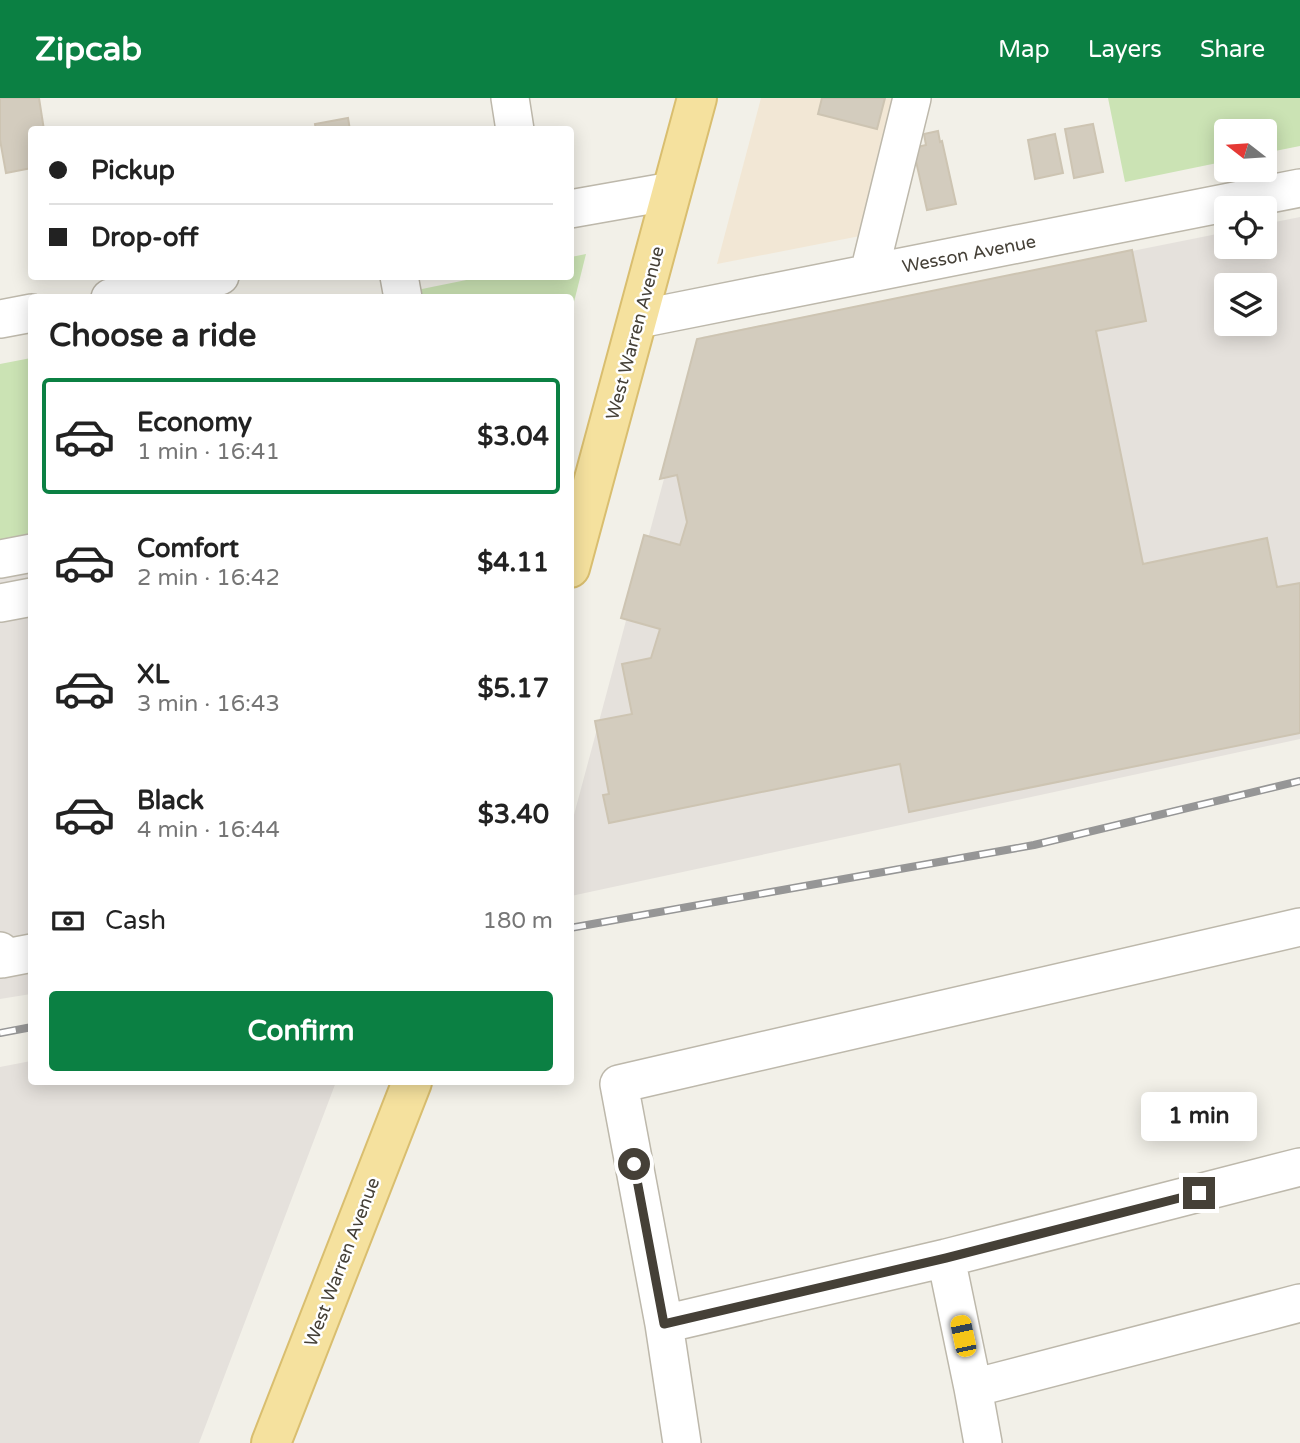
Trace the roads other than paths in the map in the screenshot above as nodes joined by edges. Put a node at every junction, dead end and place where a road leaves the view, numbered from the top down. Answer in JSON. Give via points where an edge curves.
{"nodes":[{"id":1,"x":510,"y":98,"type":"edge"},
{"id":2,"x":698,"y":98,"type":"edge"},
{"id":3,"x":912,"y":98,"type":"edge"},
{"id":4,"x":514,"y":126,"type":"edge"},
{"id":5,"x":1300,"y":188,"type":"edge"},
{"id":6,"x":672,"y":191,"type":"junction"},
{"id":7,"x":574,"y":208,"type":"edge"},
{"id":8,"x":869,"y":273,"type":"junction"},
{"id":9,"x":200,"y":280,"type":"edge"},
{"id":10,"x":130,"y":294,"type":"edge"},
{"id":11,"x":28,"y":314,"type":"edge"},
{"id":12,"x":639,"y":318,"type":"junction"},
{"id":13,"x":0,"y":319,"type":"edge"},
{"id":14,"x":574,"y":545,"type":"edge"},
{"id":15,"x":28,"y":553,"type":"edge"},
{"id":16,"x":0,"y":559,"type":"edge"},
{"id":17,"x":28,"y":598,"type":"edge"},
{"id":18,"x":0,"y":603,"type":"edge"},
{"id":19,"x":1300,"y":927,"type":"edge"},
{"id":20,"x":0,"y":951,"type":"edge"},
{"id":21,"x":28,"y":954,"type":"edge"},
{"id":22,"x":411,"y":1085,"type":"edge"},
{"id":23,"x":1300,"y":1167,"type":"edge"},
{"id":24,"x":946,"y":1258,"type":"junction"},
{"id":25,"x":1300,"y":1303,"type":"edge"},
{"id":26,"x":664,"y":1324,"type":"junction"},
{"id":27,"x":974,"y":1388,"type":"junction"},
{"id":28,"x":271,"y":1443,"type":"edge"},
{"id":29,"x":682,"y":1443,"type":"edge"},
{"id":30,"x":983,"y":1443,"type":"edge"}],
"edges":[{"from":1,"to":4,"type":"street"},
{"from":2,"to":6,"type":"main road","name":"West Warren Avenue"},
{"from":3,"to":8,"type":"street"},
{"from":5,"to":8,"type":"street","name":"Wesson Avenue"},
{"from":6,"to":7,"type":"street"},
{"from":6,"to":12,"type":"main road","name":"West Warren Avenue"},
{"from":8,"to":12,"type":"street","name":"Wesson Avenue"},
{"from":9,"to":10,"type":"street"},
{"from":11,"to":13,"type":"street"},
{"from":12,"to":14,"type":"main road","name":"West Warren Avenue"},
{"from":15,"to":16,"type":"street"},
{"from":17,"to":18,"type":"street"},
{"from":19,"to":26,"type":"street","via":[[619,1084]]},
{"from":20,"to":21,"type":"street","via":[[1,959]]},
{"from":22,"to":28,"type":"main road","name":"West Warren Avenue"},
{"from":23,"to":24,"type":"street"},
{"from":24,"to":26,"type":"street"},
{"from":24,"to":27,"type":"street"},
{"from":25,"to":27,"type":"street"},
{"from":26,"to":29,"type":"street"},
{"from":27,"to":30,"type":"street"}]}
